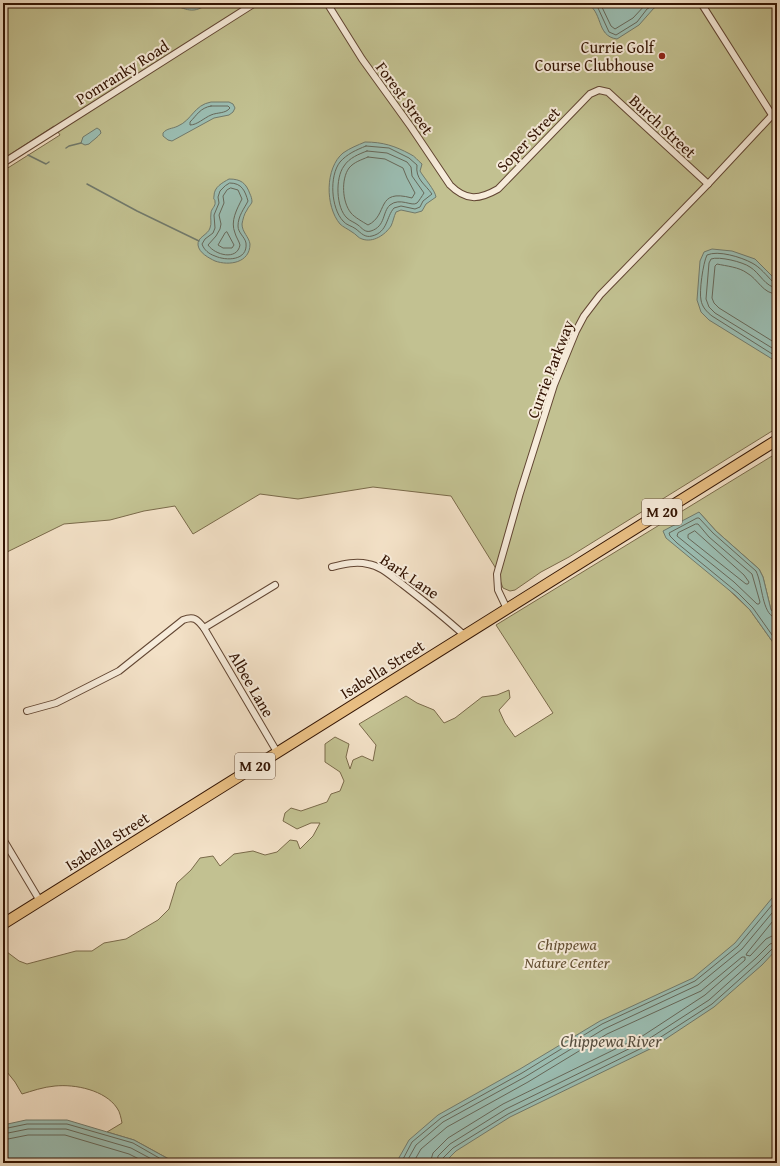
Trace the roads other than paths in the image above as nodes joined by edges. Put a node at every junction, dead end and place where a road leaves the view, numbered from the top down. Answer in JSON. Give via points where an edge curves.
{"nodes":[{"id":1,"x":255,"y":3,"type":"edge"},
{"id":2,"x":327,"y":3,"type":"edge"},
{"id":3,"x":701,"y":3,"type":"edge"},
{"id":4,"x":599,"y":90,"type":"joint"},
{"id":5,"x":777,"y":110,"type":"edge"},
{"id":6,"x":772,"y":115,"type":"junction"},
{"id":7,"x":3,"y":163,"type":"edge"},
{"id":8,"x":708,"y":184,"type":"junction"},
{"id":9,"x":471,"y":198,"type":"joint"},
{"id":10,"x":777,"y":440,"type":"edge"},
{"id":11,"x":332,"y":568,"type":"dead end"},
{"id":12,"x":274,"y":585,"type":"dead end"},
{"id":13,"x":507,"y":609,"type":"junction"},
{"id":14,"x":204,"y":628,"type":"junction"},
{"id":15,"x":464,"y":635,"type":"junction"},
{"id":16,"x":27,"y":712,"type":"dead end"},
{"id":17,"x":277,"y":752,"type":"junction"},
{"id":18,"x":3,"y":839,"type":"edge"},
{"id":19,"x":40,"y":901,"type":"junction"},
{"id":20,"x":3,"y":924,"type":"edge"}],
"edges":[{"from":1,"to":7,"type":"street","name":"Pomranky Road"},
{"from":2,"to":9,"type":"street","name":"Forest Street","via":[[362,59],[450,184],[457,192]]},
{"from":3,"to":6,"type":"street"},
{"from":4,"to":8,"type":"street","name":"Burch Street","via":[[608,92]]},
{"from":4,"to":9,"type":"street","name":"Soper Street","via":[[590,94],[498,189],[486,196]]},
{"from":5,"to":6,"type":"street","name":"Currie Parkway"},
{"from":6,"to":8,"type":"street","name":"Currie Parkway"},
{"from":8,"to":13,"type":"street","name":"Currie Parkway","via":[[600,295],[576,331],[554,385],[497,574],[498,590]]},
{"from":10,"to":13,"type":"highway","name":"Isabella Street","number":"M 20"},
{"from":11,"to":15,"type":"street","name":"Bark Lane","via":[[359,562],[382,569],[439,612]]},
{"from":12,"to":14,"type":"street"},
{"from":13,"to":15,"type":"highway","name":"Isabella Street","number":"M 20"},
{"from":14,"to":16,"type":"street","via":[[198,620],[183,620],[119,671],[56,703]]},
{"from":14,"to":17,"type":"street","name":"Albee Lane"},
{"from":15,"to":17,"type":"highway","name":"Isabella Street","number":"M 20"},
{"from":17,"to":19,"type":"highway","name":"Isabella Street","number":"M 20"},
{"from":18,"to":19,"type":"street"},
{"from":19,"to":20,"type":"highway","name":"Isabella Street","number":"M 20"}]}
